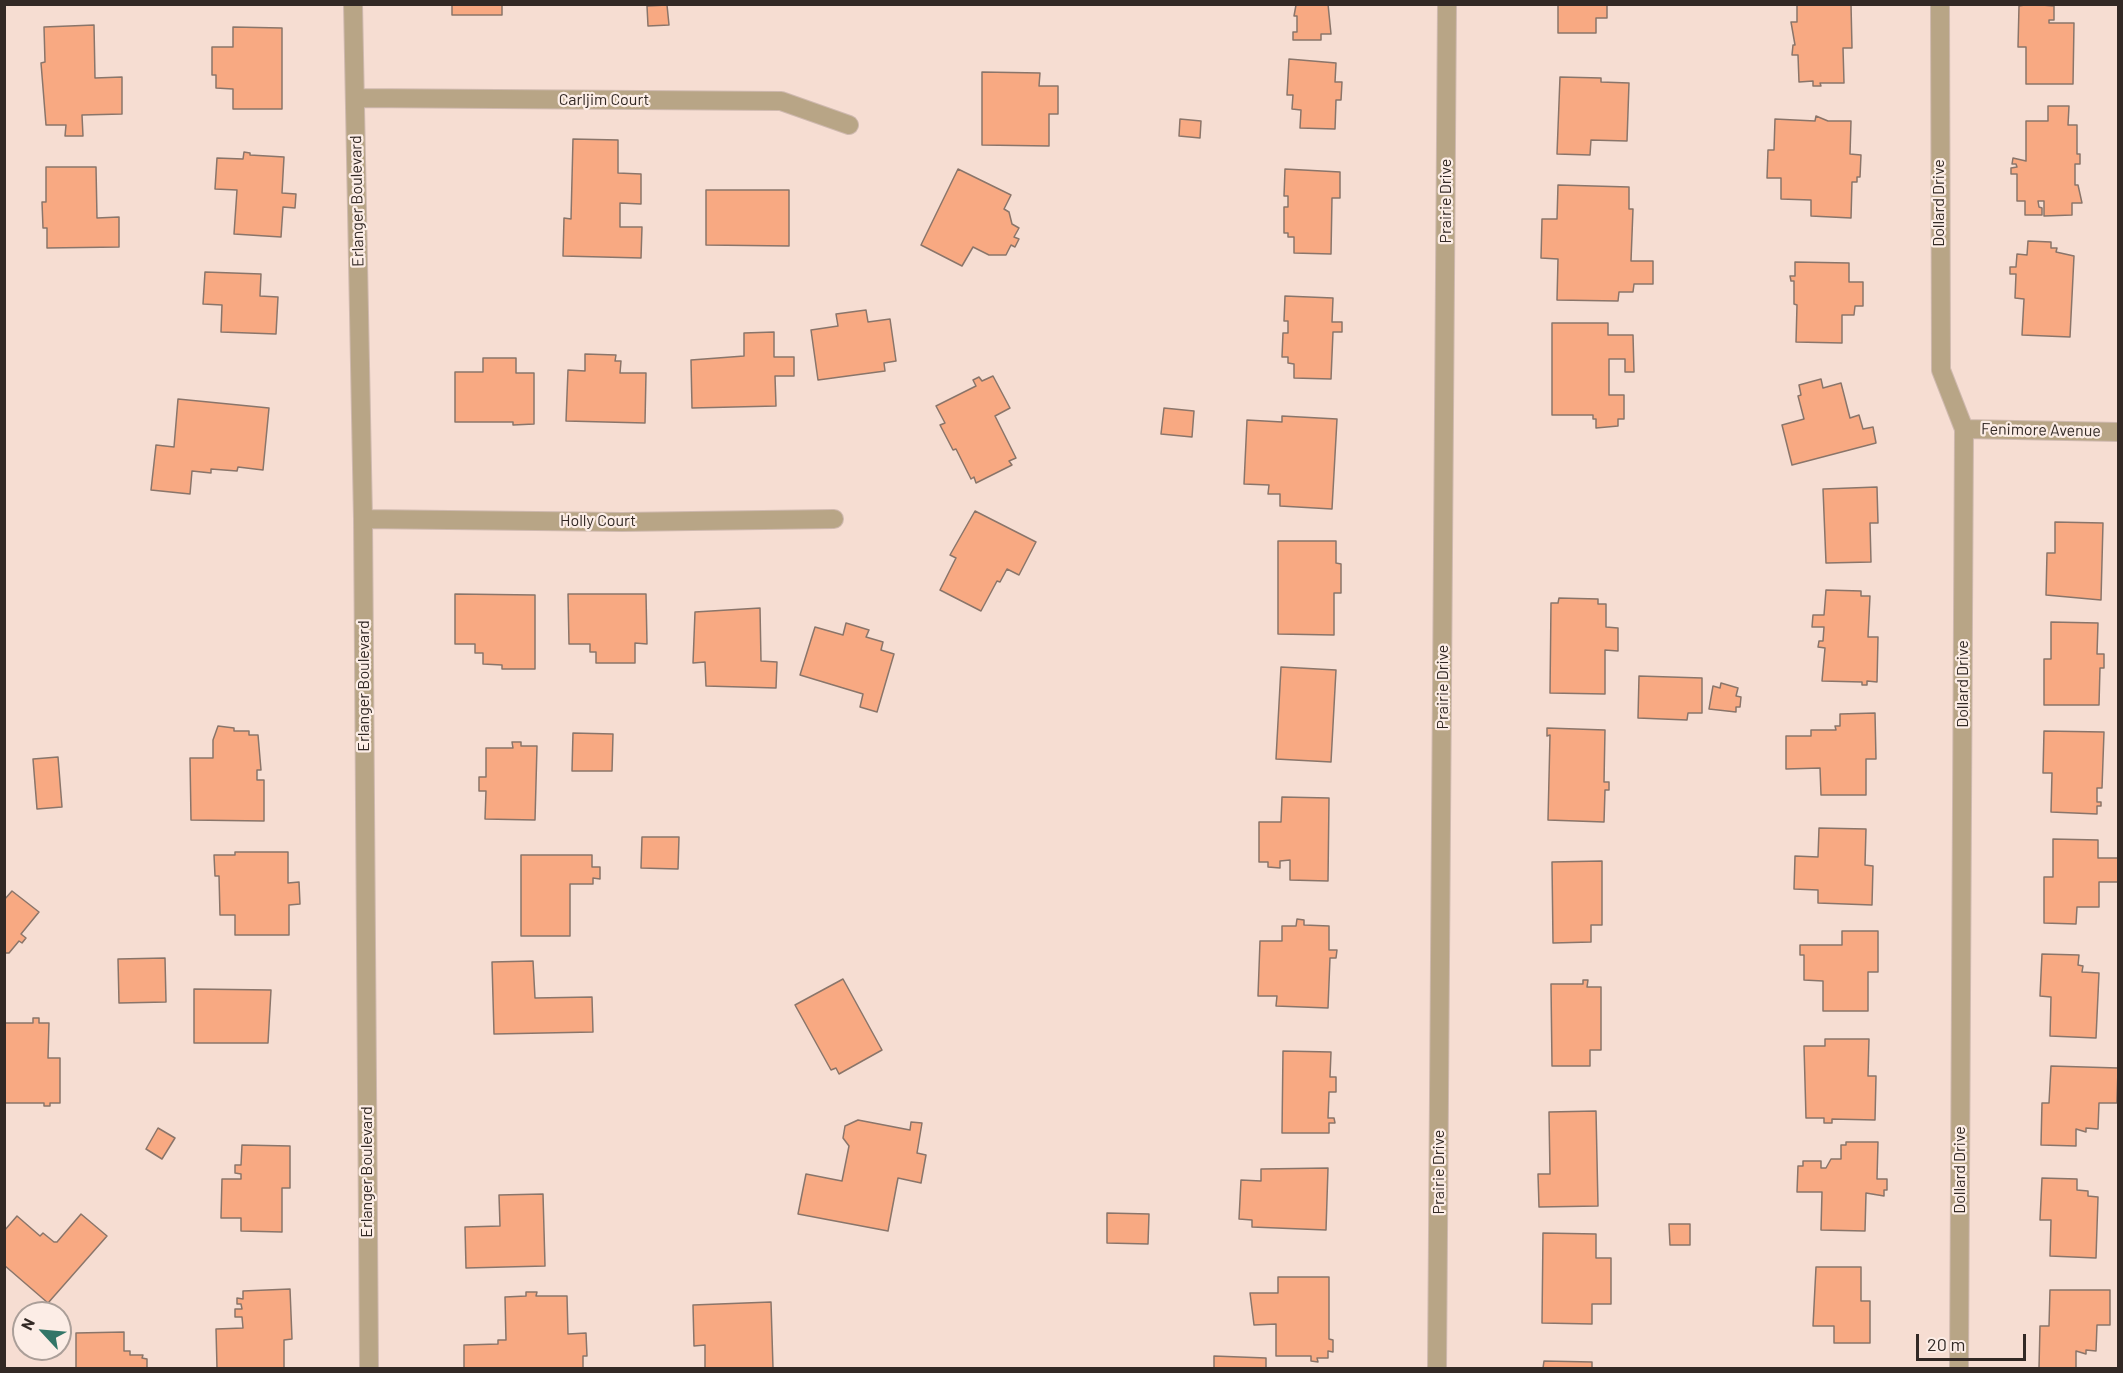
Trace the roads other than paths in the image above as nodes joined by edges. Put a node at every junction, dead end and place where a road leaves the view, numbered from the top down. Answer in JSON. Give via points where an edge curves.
{"nodes":[{"id":1,"x":353,"y":4,"type":"edge"},
{"id":2,"x":1447,"y":4,"type":"edge"},
{"id":3,"x":1940,"y":4,"type":"edge"},
{"id":4,"x":356,"y":98,"type":"junction"},
{"id":5,"x":849,"y":125,"type":"dead end"},
{"id":6,"x":1964,"y":429,"type":"junction"},
{"id":7,"x":2118,"y":432,"type":"edge"},
{"id":8,"x":363,"y":519,"type":"junction"},
{"id":9,"x":834,"y":519,"type":"dead end"},
{"id":10,"x":369,"y":1368,"type":"edge"},
{"id":11,"x":1437,"y":1368,"type":"edge"},
{"id":12,"x":1959,"y":1368,"type":"edge"}],
"edges":[{"from":1,"to":4,"type":"street","name":"Erlanger Boulevard"},
{"from":2,"to":11,"type":"street","name":"Prairie Drive"},
{"from":3,"to":6,"type":"street","name":"Dollard Drive","via":[[1941,370]]},
{"from":4,"to":5,"type":"street","name":"Carljim Court","via":[[781,101]]},
{"from":4,"to":8,"type":"street","name":"Erlanger Boulevard"},
{"from":6,"to":7,"type":"street","name":"Fenimore Avenue"},
{"from":6,"to":12,"type":"street","name":"Dollard Drive"},
{"from":8,"to":9,"type":"street","name":"Holly Court"},
{"from":8,"to":10,"type":"street","name":"Erlanger Boulevard"}]}
